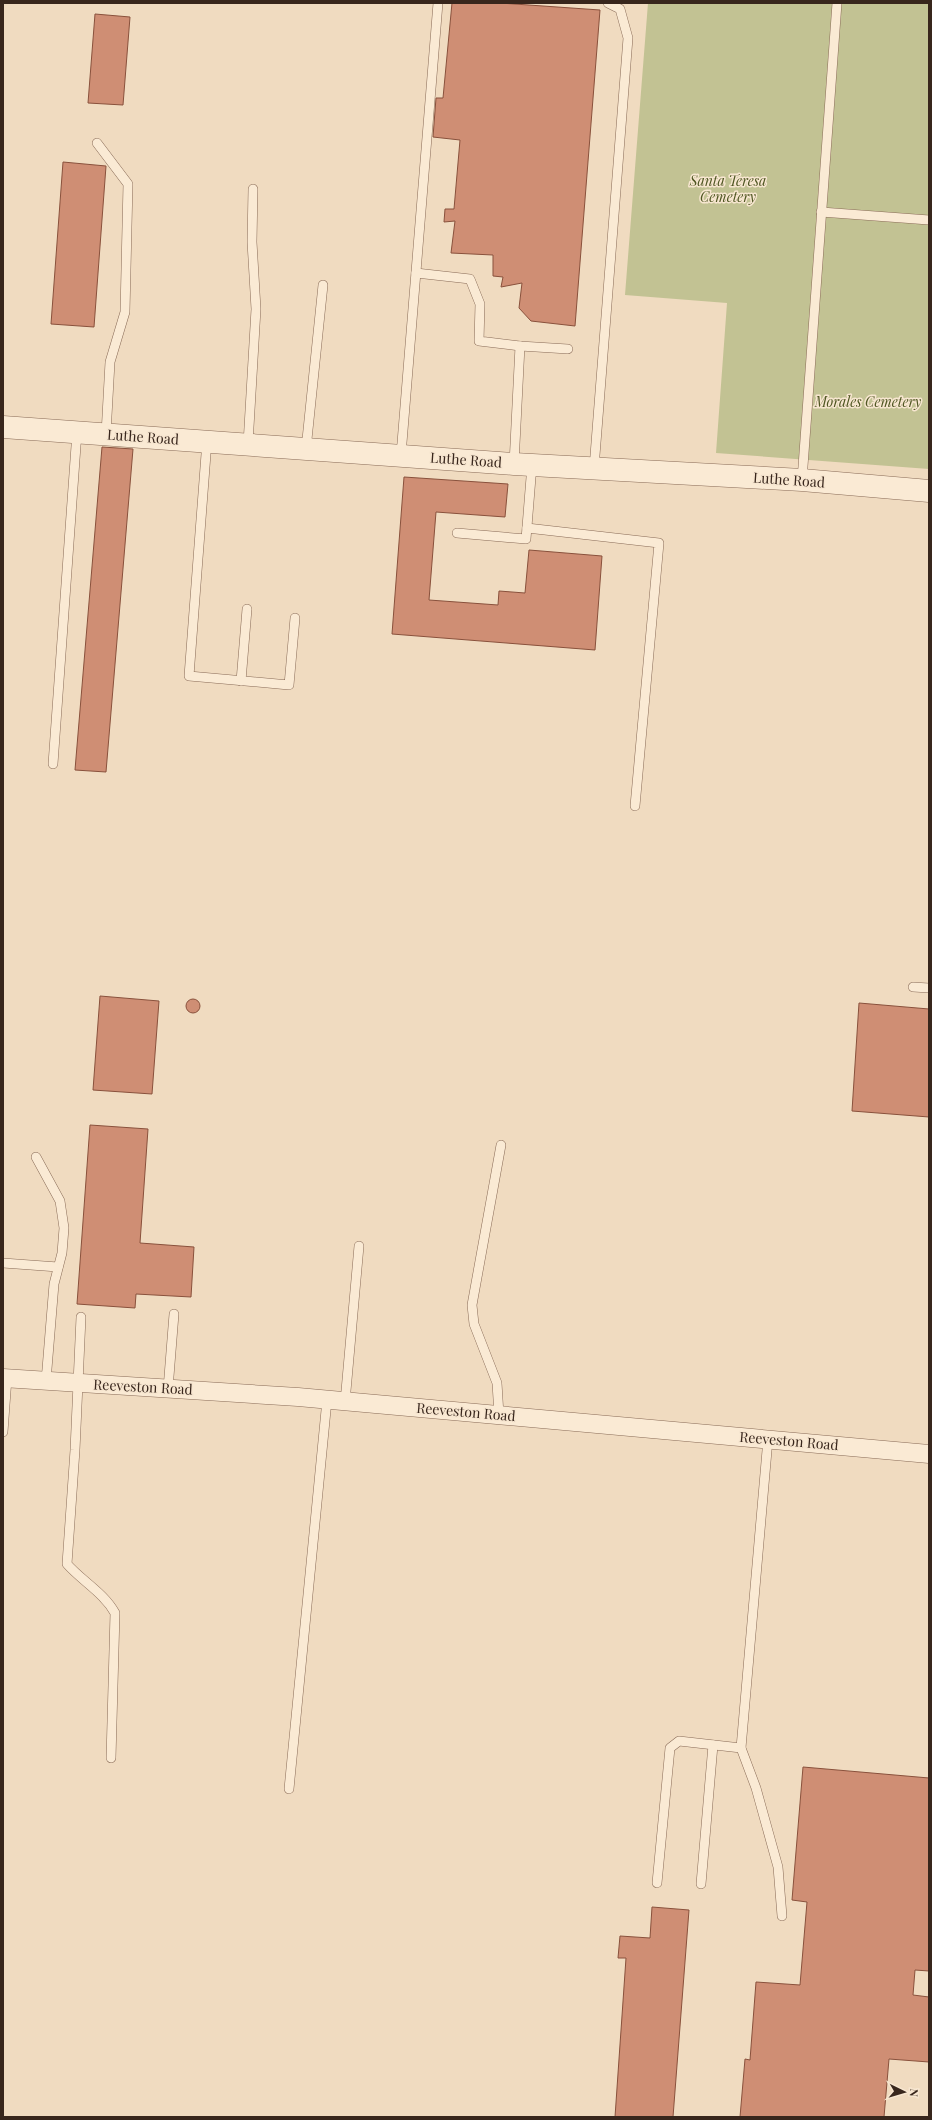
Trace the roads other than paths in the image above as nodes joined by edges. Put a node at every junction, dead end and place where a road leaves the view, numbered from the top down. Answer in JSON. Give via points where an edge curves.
{"nodes":[{"id":1,"x":438,"y":3,"type":"edge"},
{"id":2,"x":608,"y":3,"type":"edge"},
{"id":3,"x":837,"y":3,"type":"edge"},
{"id":4,"x":622,"y":6,"type":"edge"},
{"id":5,"x":97,"y":143,"type":"dead end"},
{"id":6,"x":253,"y":189,"type":"dead end"},
{"id":7,"x":821,"y":212,"type":"junction"},
{"id":8,"x":929,"y":220,"type":"edge"},
{"id":9,"x":416,"y":273,"type":"junction"},
{"id":10,"x":323,"y":285,"type":"dead end"},
{"id":11,"x":520,"y":346,"type":"junction"},
{"id":12,"x":568,"y":349,"type":"dead end"},
{"id":13,"x":3,"y":427,"type":"edge"},
{"id":14,"x":77,"y":432,"type":"junction"},
{"id":15,"x":106,"y":434,"type":"junction"},
{"id":16,"x":207,"y":441,"type":"junction"},
{"id":17,"x":248,"y":444,"type":"junction"},
{"id":18,"x":306,"y":449,"type":"junction"},
{"id":19,"x":401,"y":455,"type":"junction"},
{"id":20,"x":523,"y":464,"type":"junction"},
{"id":21,"x":594,"y":468,"type":"junction"},
{"id":22,"x":802,"y":480,"type":"junction"},
{"id":23,"x":929,"y":491,"type":"edge"},
{"id":24,"x":527,"y":528,"type":"junction"},
{"id":25,"x":457,"y":533,"type":"dead end"},
{"id":26,"x":247,"y":609,"type":"dead end"},
{"id":27,"x":295,"y":618,"type":"dead end"},
{"id":28,"x":241,"y":681,"type":"junction"},
{"id":29,"x":53,"y":764,"type":"dead end"},
{"id":30,"x":635,"y":806,"type":"dead end"},
{"id":31,"x":913,"y":987,"type":"dead end"},
{"id":32,"x":929,"y":988,"type":"edge"},
{"id":33,"x":501,"y":1145,"type":"dead end"},
{"id":34,"x":36,"y":1157,"type":"dead end"},
{"id":35,"x":359,"y":1246,"type":"dead end"},
{"id":36,"x":3,"y":1262,"type":"edge"},
{"id":37,"x":58,"y":1267,"type":"junction"},
{"id":38,"x":174,"y":1314,"type":"dead end"},
{"id":39,"x":81,"y":1317,"type":"dead end"},
{"id":40,"x":5,"y":1378,"type":"edge"},
{"id":41,"x":46,"y":1381,"type":"junction"},
{"id":42,"x":77,"y":1384,"type":"junction"},
{"id":43,"x":168,"y":1389,"type":"junction"},
{"id":44,"x":327,"y":1400,"type":"junction"},
{"id":45,"x":345,"y":1402,"type":"junction"},
{"id":46,"x":499,"y":1415,"type":"junction"},
{"id":47,"x":3,"y":1432,"type":"edge"},
{"id":48,"x":768,"y":1438,"type":"junction"},
{"id":49,"x":929,"y":1454,"type":"edge"},
{"id":50,"x":713,"y":1745,"type":"junction"},
{"id":51,"x":741,"y":1748,"type":"junction"},
{"id":52,"x":111,"y":1758,"type":"dead end"},
{"id":53,"x":289,"y":1789,"type":"dead end"},
{"id":54,"x":657,"y":1883,"type":"dead end"},
{"id":55,"x":701,"y":1884,"type":"dead end"},
{"id":56,"x":782,"y":1916,"type":"dead end"}],
"edges":[{"from":1,"to":9,"type":"lane"},
{"from":2,"to":4,"type":"lane"},
{"from":3,"to":7,"type":"lane"},
{"from":4,"to":21,"type":"lane","via":[[628,38]]},
{"from":5,"to":15,"type":"lane","via":[[128,184],[125,312],[110,362]]},
{"from":6,"to":17,"type":"lane","via":[[252,242],[256,309]]},
{"from":7,"to":8,"type":"lane"},
{"from":7,"to":22,"type":"lane"},
{"from":9,"to":11,"type":"lane","via":[[470,279],[480,304],[479,341]]},
{"from":9,"to":19,"type":"lane"},
{"from":10,"to":18,"type":"lane"},
{"from":11,"to":12,"type":"lane"},
{"from":11,"to":20,"type":"lane"},
{"from":13,"to":14,"type":"street","name":"Luthe Road"},
{"from":14,"to":15,"type":"street","name":"Luthe Road"},
{"from":14,"to":29,"type":"lane"},
{"from":15,"to":16,"type":"street","name":"Luthe Road"},
{"from":16,"to":17,"type":"street","name":"Luthe Road"},
{"from":16,"to":28,"type":"lane","via":[[189,676]]},
{"from":17,"to":18,"type":"street","name":"Luthe Road"},
{"from":18,"to":19,"type":"street","name":"Luthe Road"},
{"from":19,"to":20,"type":"street","name":"Luthe Road"},
{"from":20,"to":21,"type":"street","name":"Luthe Road"},
{"from":20,"to":24,"type":"lane"},
{"from":21,"to":22,"type":"street","name":"Luthe Road"},
{"from":22,"to":23,"type":"street","name":"Luthe Road"},
{"from":24,"to":25,"type":"lane","via":[[526,539]]},
{"from":24,"to":30,"type":"lane","via":[[659,543]]},
{"from":26,"to":28,"type":"lane"},
{"from":27,"to":28,"type":"lane","via":[[289,685]]},
{"from":31,"to":32,"type":"lane"},
{"from":33,"to":46,"type":"lane","via":[[472,1305],[474,1324],[497,1383]]},
{"from":34,"to":37,"type":"lane","via":[[60,1201],[64,1228]]},
{"from":35,"to":45,"type":"lane"},
{"from":36,"to":37,"type":"lane"},
{"from":37,"to":41,"type":"lane","via":[[51,1308]]},
{"from":38,"to":43,"type":"lane"},
{"from":39,"to":42,"type":"lane"},
{"from":40,"to":41,"type":"street","name":"Reeveston Road"},
{"from":40,"to":47,"type":"lane"},
{"from":41,"to":42,"type":"street","name":"Reeveston Road"},
{"from":42,"to":43,"type":"street","name":"Reeveston Road"},
{"from":42,"to":52,"type":"lane","via":[[67,1564],[79,1578],[109,1601],[115,1613]]},
{"from":43,"to":44,"type":"street","name":"Reeveston Road"},
{"from":44,"to":45,"type":"street","name":"Reeveston Road"},
{"from":44,"to":53,"type":"lane"},
{"from":45,"to":46,"type":"street","name":"Reeveston Road"},
{"from":46,"to":48,"type":"street","name":"Reeveston Road"},
{"from":48,"to":49,"type":"street","name":"Reeveston Road"},
{"from":48,"to":51,"type":"lane"},
{"from":50,"to":51,"type":"lane"},
{"from":50,"to":54,"type":"lane","via":[[679,1741],[670,1748]]},
{"from":50,"to":55,"type":"lane"},
{"from":51,"to":56,"type":"lane","via":[[756,1788],[778,1867]]}]}
